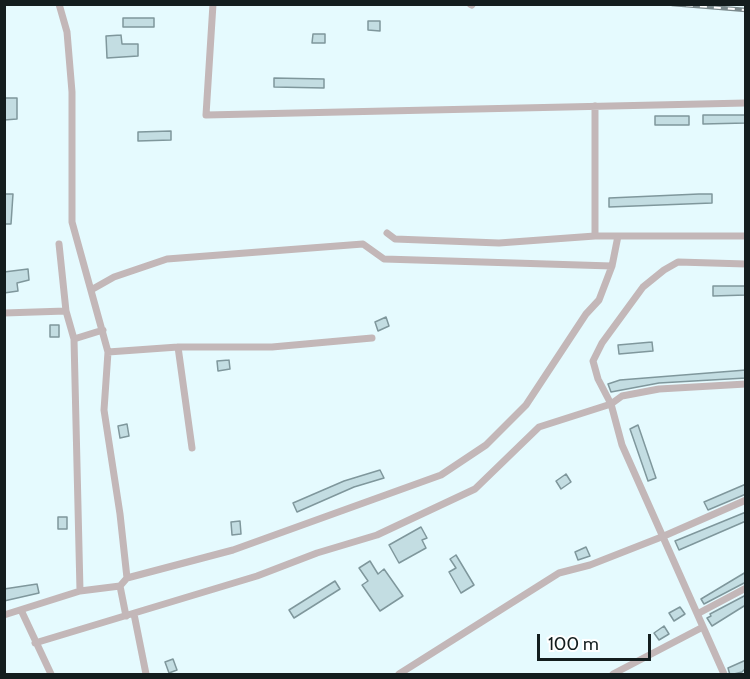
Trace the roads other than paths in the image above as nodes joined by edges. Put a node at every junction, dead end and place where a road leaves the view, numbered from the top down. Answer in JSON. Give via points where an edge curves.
{"nodes":[{"id":1,"x":59,"y":4,"type":"edge"},
{"id":2,"x":213,"y":4,"type":"edge"},
{"id":3,"x":746,"y":103,"type":"edge"},
{"id":4,"x":595,"y":106,"type":"junction"},
{"id":5,"x":387,"y":233,"type":"dead end"},
{"id":6,"x":595,"y":236,"type":"junction"},
{"id":7,"x":618,"y":236,"type":"junction"},
{"id":8,"x":746,"y":236,"type":"edge"},
{"id":9,"x":59,"y":244,"type":"dead end"},
{"id":10,"x":746,"y":264,"type":"edge"},
{"id":11,"x":612,"y":267,"type":"junction"},
{"id":12,"x":91,"y":290,"type":"junction"},
{"id":13,"x":66,"y":311,"type":"junction"},
{"id":14,"x":4,"y":313,"type":"edge"},
{"id":15,"x":103,"y":330,"type":"junction"},
{"id":16,"x":372,"y":338,"type":"dead end"},
{"id":17,"x":74,"y":339,"type":"junction"},
{"id":18,"x":178,"y":347,"type":"junction"},
{"id":19,"x":108,"y":352,"type":"junction"},
{"id":20,"x":746,"y":384,"type":"edge"},
{"id":21,"x":611,"y":404,"type":"junction"},
{"id":22,"x":192,"y":448,"type":"dead end"},
{"id":23,"x":746,"y":500,"type":"edge"},
{"id":24,"x":664,"y":536,"type":"junction"},
{"id":25,"x":127,"y":578,"type":"junction"},
{"id":26,"x":120,"y":586,"type":"junction"},
{"id":27,"x":746,"y":588,"type":"edge"},
{"id":28,"x":80,"y":591,"type":"junction"},
{"id":29,"x":21,"y":610,"type":"junction"},
{"id":30,"x":699,"y":613,"type":"junction"},
{"id":31,"x":4,"y":615,"type":"edge"},
{"id":32,"x":130,"y":615,"type":"junction"},
{"id":33,"x":701,"y":628,"type":"junction"},
{"id":34,"x":35,"y":643,"type":"junction"},
{"id":35,"x":51,"y":675,"type":"edge"},
{"id":36,"x":146,"y":675,"type":"edge"},
{"id":37,"x":399,"y":675,"type":"edge"},
{"id":38,"x":613,"y":675,"type":"edge"},
{"id":39,"x":724,"y":675,"type":"edge"}],
"edges":[{"from":1,"to":12,"type":"street","via":[[67,32],[72,92],[72,222]]},
{"from":2,"to":4,"type":"street","via":[[206,115]]},
{"from":3,"to":4,"type":"street"},
{"from":4,"to":6,"type":"street"},
{"from":5,"to":6,"type":"street","via":[[395,239],[499,243]]},
{"from":6,"to":7,"type":"street"},
{"from":7,"to":8,"type":"street"},
{"from":7,"to":11,"type":"street"},
{"from":9,"to":13,"type":"street"},
{"from":10,"to":21,"type":"street","via":[[678,262],[643,287],[593,361]]},
{"from":11,"to":12,"type":"street","via":[[384,259],[363,244],[167,259],[114,277]]},
{"from":11,"to":25,"type":"street","via":[[599,300],[526,405],[486,445],[441,475],[233,550]]},
{"from":12,"to":15,"type":"street"},
{"from":13,"to":14,"type":"street"},
{"from":13,"to":17,"type":"street"},
{"from":15,"to":17,"type":"street"},
{"from":15,"to":19,"type":"street"},
{"from":16,"to":18,"type":"street","via":[[272,348]]},
{"from":17,"to":28,"type":"street"},
{"from":18,"to":19,"type":"street"},
{"from":18,"to":22,"type":"street"},
{"from":19,"to":25,"type":"street","via":[[104,410]]},
{"from":20,"to":21,"type":"street","via":[[659,389],[622,396]]},
{"from":21,"to":24,"type":"street","via":[[622,445]]},
{"from":21,"to":32,"type":"street","via":[[539,427],[475,489],[377,535]]},
{"from":23,"to":24,"type":"street"},
{"from":24,"to":30,"type":"street"},
{"from":24,"to":37,"type":"street","via":[[559,573]]},
{"from":25,"to":26,"type":"street"},
{"from":26,"to":28,"type":"street"},
{"from":26,"to":32,"type":"street"},
{"from":27,"to":30,"type":"street"},
{"from":28,"to":29,"type":"street"},
{"from":29,"to":31,"type":"street"},
{"from":29,"to":34,"type":"street"},
{"from":30,"to":33,"type":"street"},
{"from":32,"to":34,"type":"street"},
{"from":32,"to":36,"type":"street"},
{"from":33,"to":38,"type":"street"},
{"from":33,"to":39,"type":"street"},
{"from":34,"to":35,"type":"street"}]}
